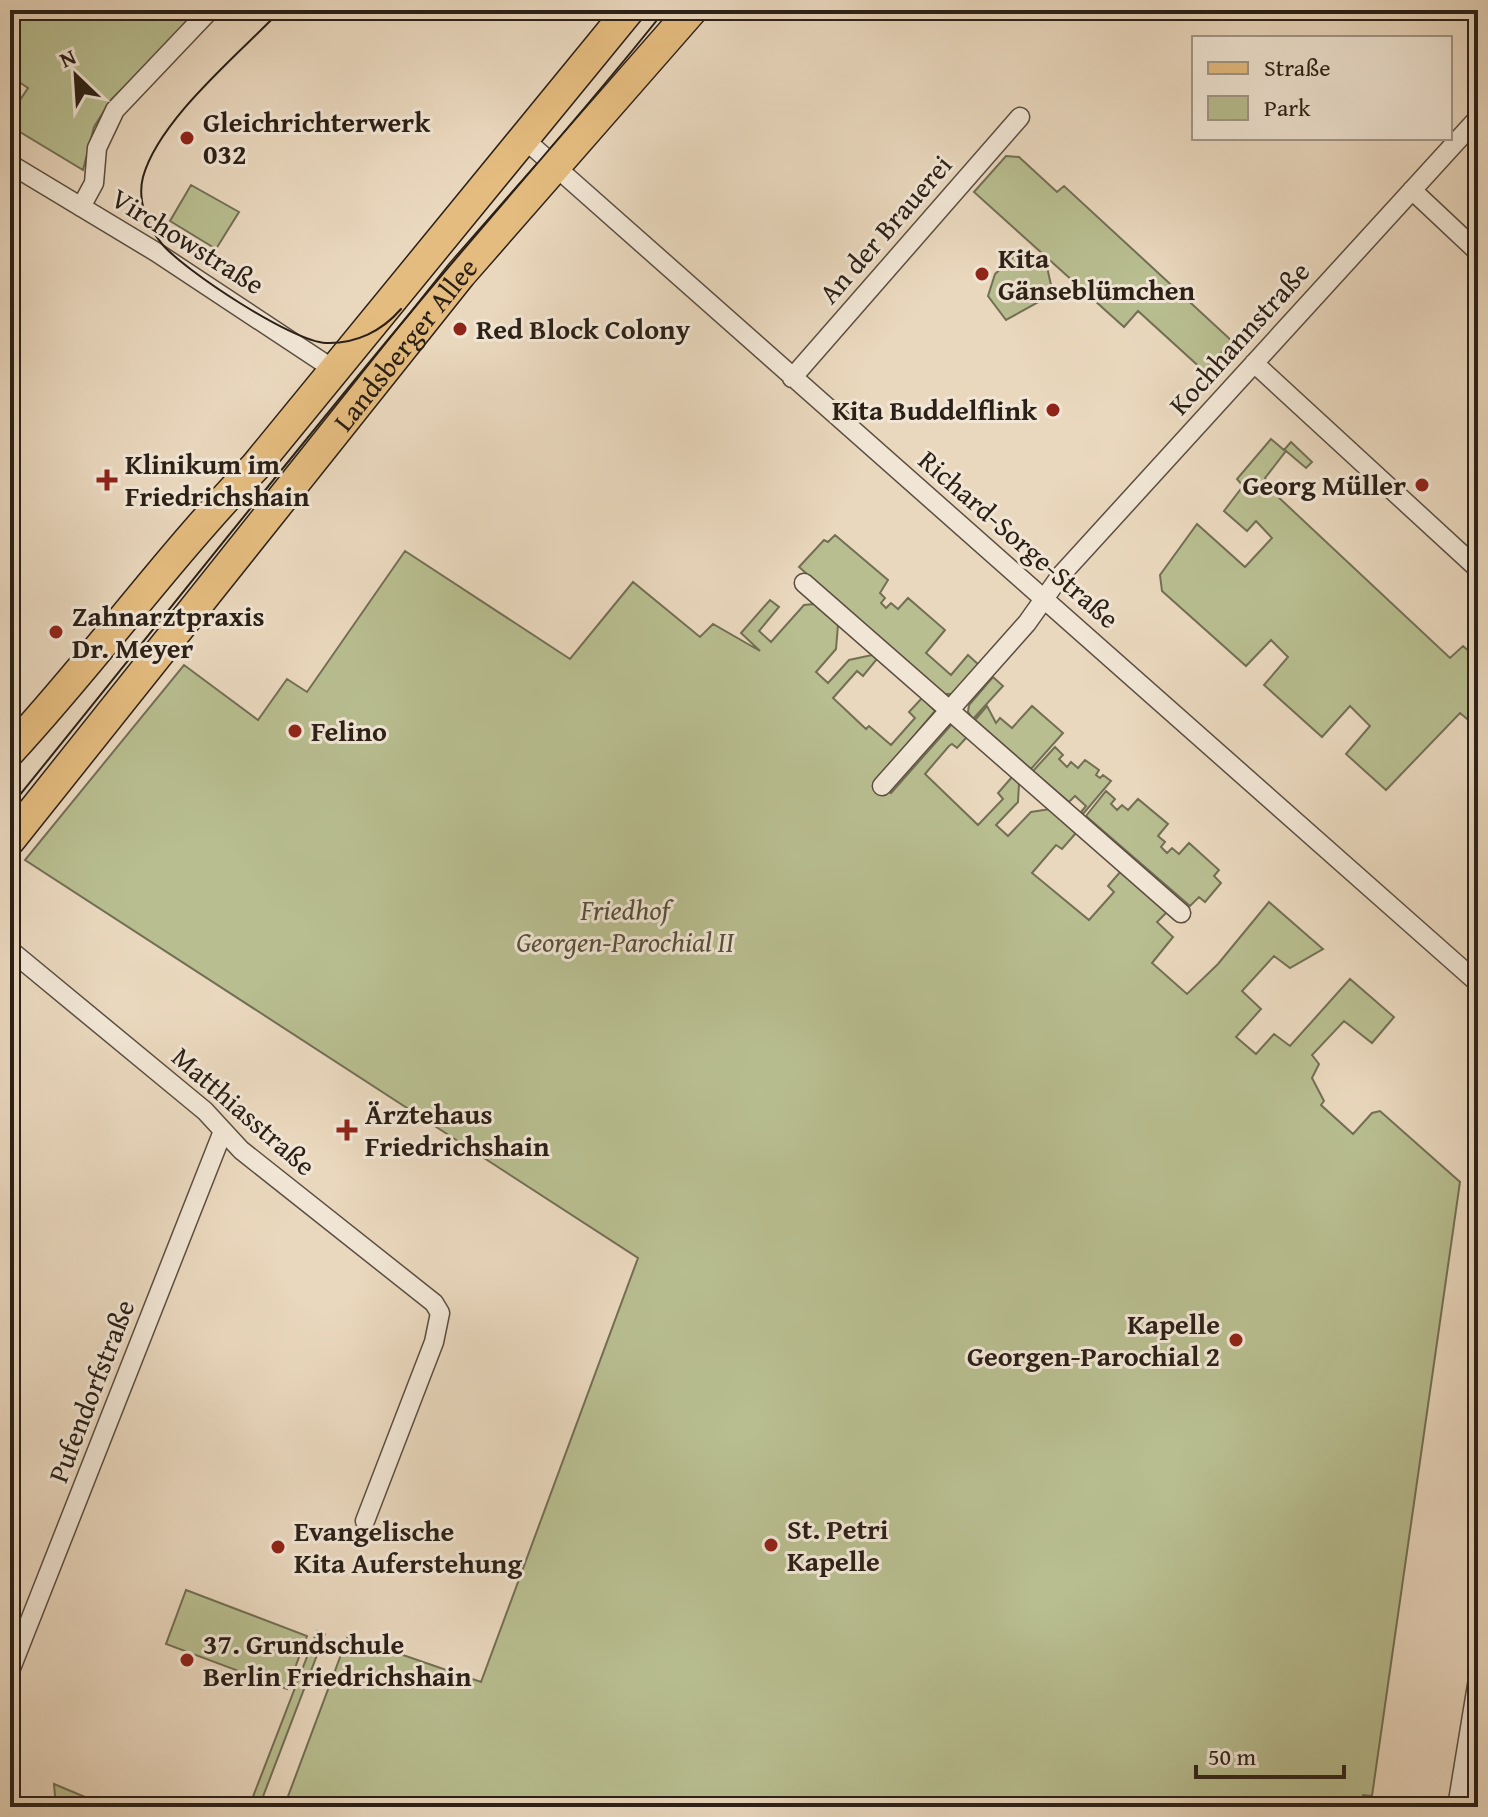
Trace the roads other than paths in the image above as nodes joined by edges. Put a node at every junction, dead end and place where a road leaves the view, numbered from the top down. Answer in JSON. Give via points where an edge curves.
{"nodes":[{"id":1,"x":210,"y":10,"type":"edge"},
{"id":2,"x":629,"y":10,"type":"edge"},
{"id":3,"x":692,"y":10,"type":"edge"},
{"id":4,"x":1020,"y":117,"type":"dead end"},
{"id":5,"x":1478,"y":118,"type":"edge"},
{"id":6,"x":523,"y":138,"type":"junction"},
{"id":7,"x":10,"y":164,"type":"edge"},
{"id":8,"x":556,"y":165,"type":"junction"},
{"id":9,"x":1412,"y":190,"type":"junction"},
{"id":10,"x":81,"y":207,"type":"junction"},
{"id":11,"x":1478,"y":252,"type":"edge"},
{"id":12,"x":1254,"y":363,"type":"junction"},
{"id":13,"x":333,"y":369,"type":"junction"},
{"id":14,"x":792,"y":378,"type":"junction"},
{"id":15,"x":1478,"y":569,"type":"edge"},
{"id":16,"x":804,"y":583,"type":"dead end"},
{"id":17,"x":1044,"y":598,"type":"junction"},
{"id":18,"x":949,"y":710,"type":"junction"},
{"id":19,"x":10,"y":751,"type":"edge"},
{"id":20,"x":882,"y":786,"type":"dead end"},
{"id":21,"x":10,"y":840,"type":"edge"},
{"id":22,"x":1181,"y":913,"type":"dead end"},
{"id":23,"x":10,"y":950,"type":"edge"},
{"id":24,"x":1478,"y":983,"type":"edge"},
{"id":25,"x":223,"y":1131,"type":"junction"},
{"id":26,"x":365,"y":1521,"type":"dead end"},
{"id":27,"x":10,"y":1671,"type":"edge"},
{"id":28,"x":1478,"y":1679,"type":"edge"},
{"id":29,"x":1457,"y":1807,"type":"edge"}],
"edges":[{"from":1,"to":10,"type":"street","via":[[115,110],[97,148],[94,183]]},
{"from":2,"to":6,"type":"main road","name":"Landsberger Allee"},
{"from":3,"to":8,"type":"main road","name":"Landsberger Allee"},
{"from":4,"to":14,"type":"street","name":"An der Brauerei"},
{"from":5,"to":9,"type":"street","name":"Kochhannstraße"},
{"from":6,"to":8,"type":"street","name":"Richard-Sorge-Straße"},
{"from":6,"to":13,"type":"main road","name":"Landsberger Allee"},
{"from":7,"to":10,"type":"street","name":"Virchowstraße"},
{"from":8,"to":14,"type":"street","name":"Richard-Sorge-Straße"},
{"from":8,"to":21,"type":"main road","name":"Landsberger Allee","via":[[318,449]]},
{"from":9,"to":11,"type":"street"},
{"from":9,"to":12,"type":"street","name":"Kochhannstraße"},
{"from":10,"to":13,"type":"street","name":"Virchowstraße"},
{"from":12,"to":15,"type":"street"},
{"from":12,"to":17,"type":"street","name":"Kochhannstraße"},
{"from":13,"to":19,"type":"main road","name":"Landsberger Allee"},
{"from":14,"to":17,"type":"street","name":"Richard-Sorge-Straße"},
{"from":16,"to":18,"type":"street"},
{"from":17,"to":18,"type":"street","name":"Kochhannstraße"},
{"from":17,"to":24,"type":"street","name":"Richard-Sorge-Straße"},
{"from":18,"to":20,"type":"street","name":"Kochhannstraße"},
{"from":18,"to":22,"type":"street"},
{"from":23,"to":25,"type":"street","name":"Matthiasstraße"},
{"from":25,"to":26,"type":"street","name":"Matthiasstraße","via":[[440,1313],[434,1342]]},
{"from":25,"to":27,"type":"street","name":"Pufendorfstraße"},
{"from":28,"to":29,"type":"street"}]}
